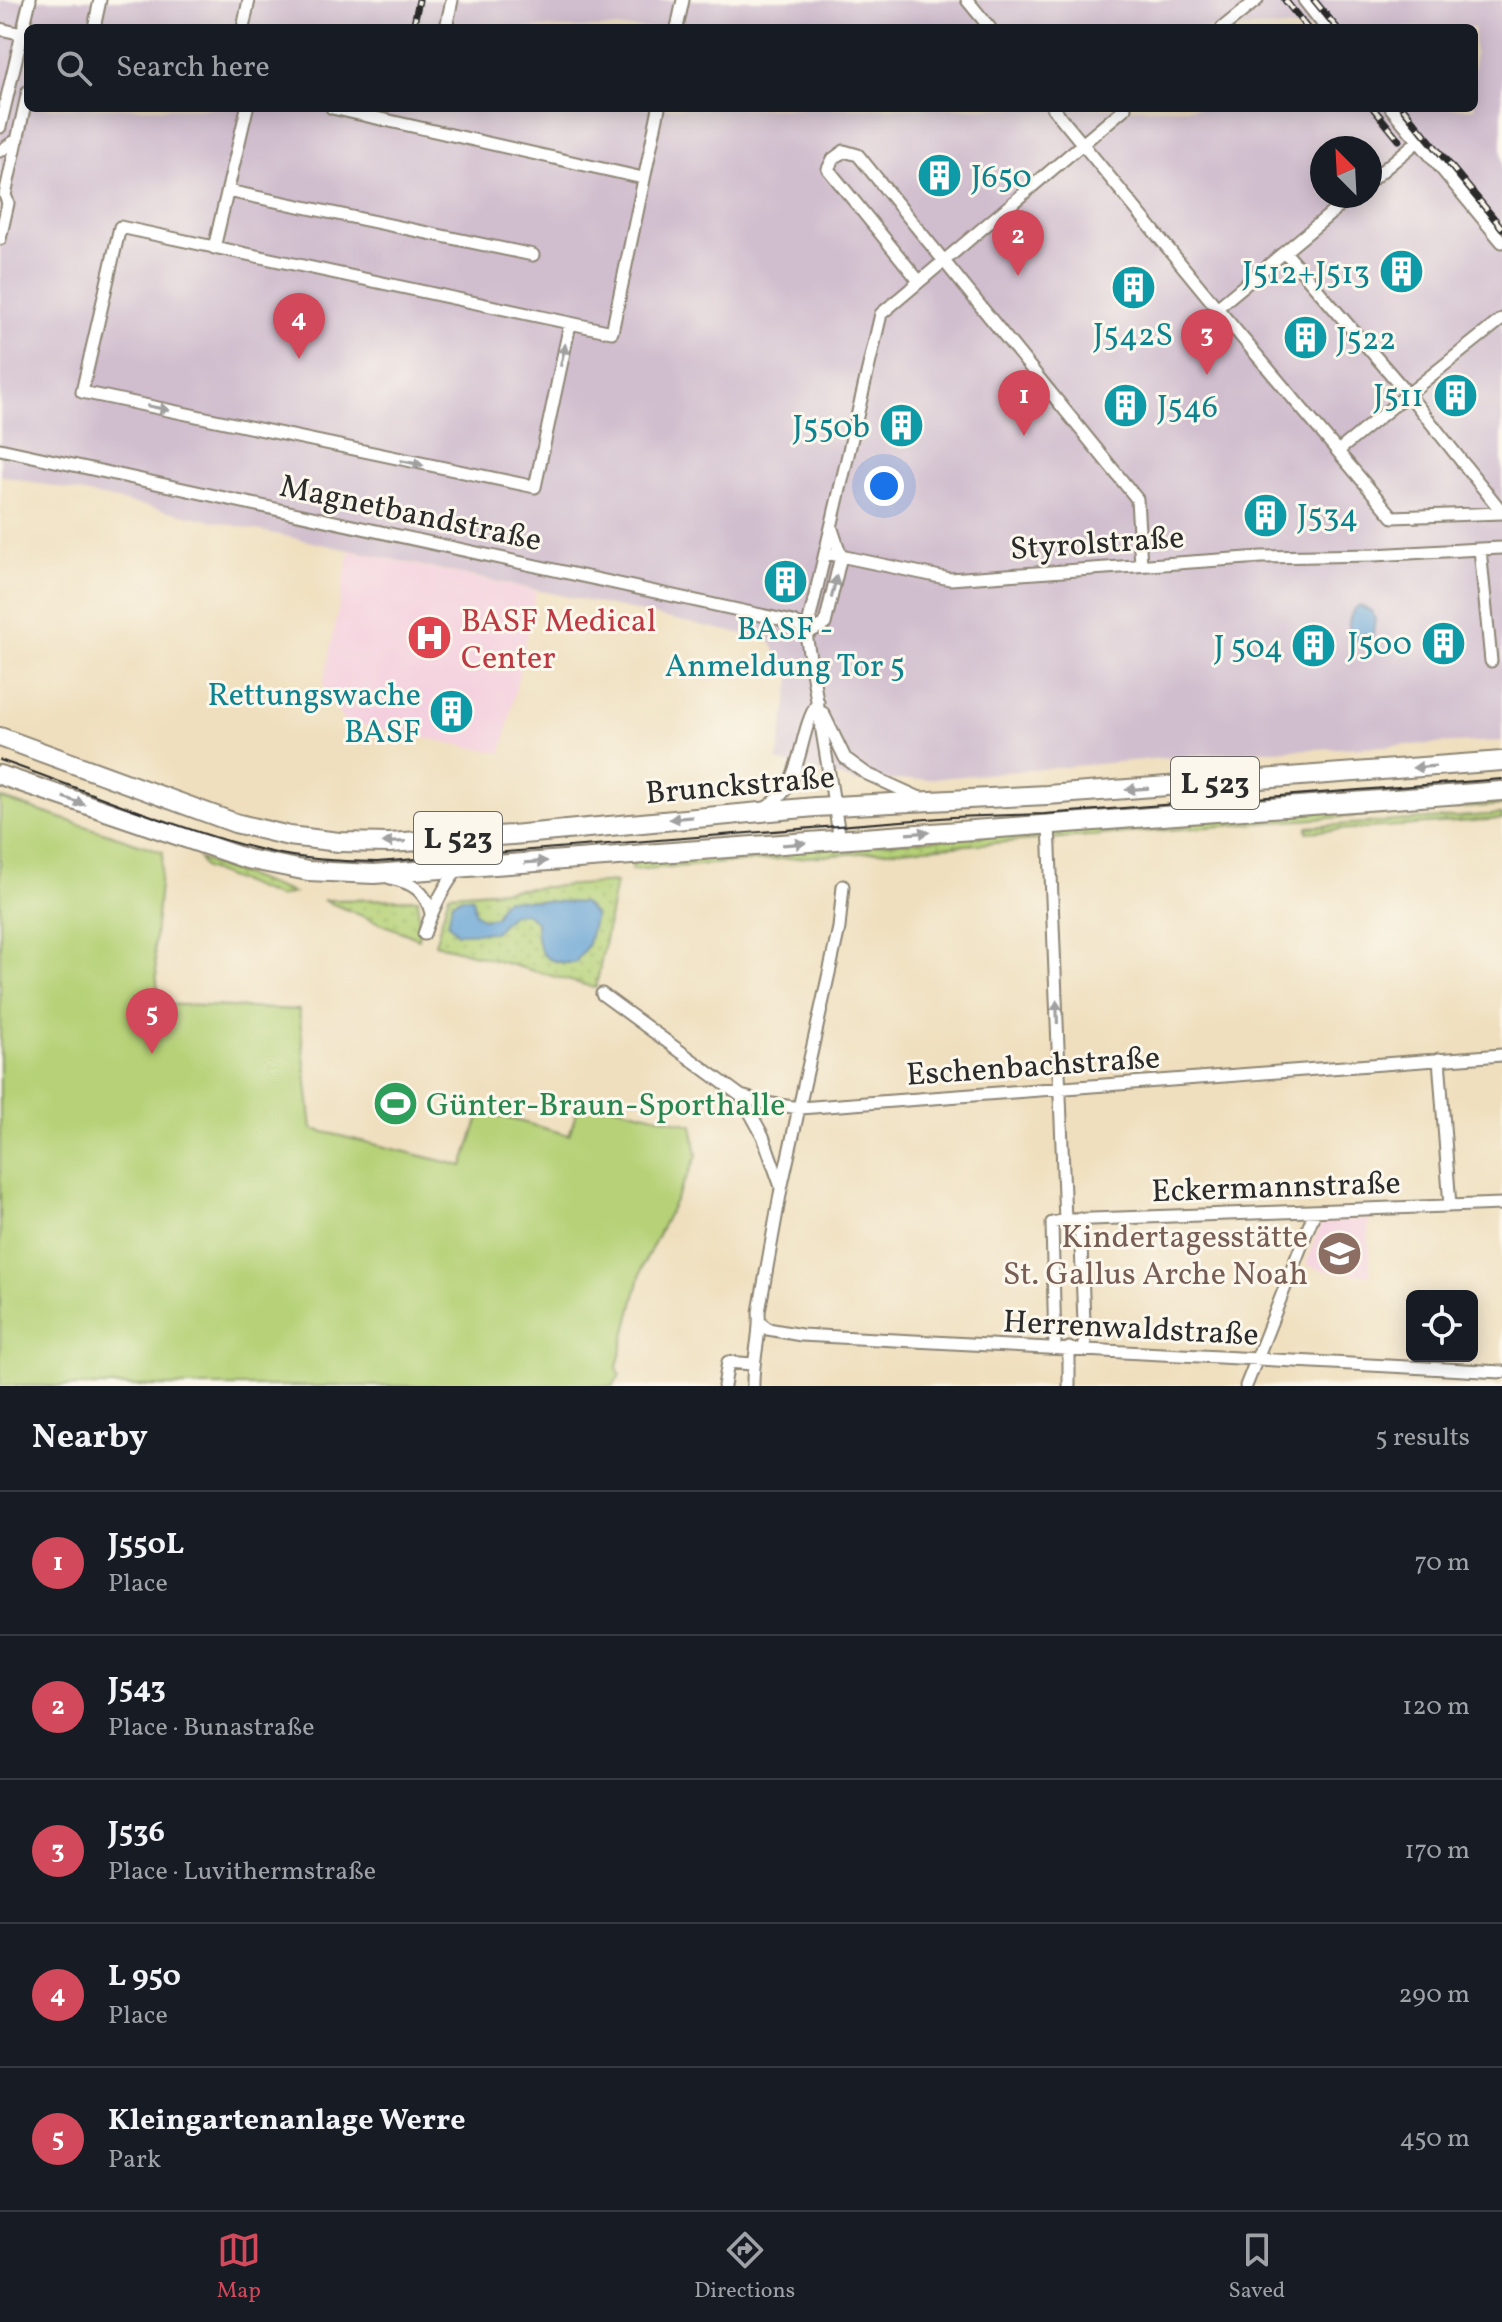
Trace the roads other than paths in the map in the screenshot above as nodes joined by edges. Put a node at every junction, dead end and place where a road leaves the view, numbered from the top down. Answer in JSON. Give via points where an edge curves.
{"nodes":[{"id":1,"x":30,"y":0,"type":"edge"},
{"id":2,"x":100,"y":0,"type":"edge"},
{"id":3,"x":249,"y":0,"type":"edge"},
{"id":4,"x":452,"y":0,"type":"edge"},
{"id":5,"x":683,"y":0,"type":"edge"},
{"id":6,"x":967,"y":0,"type":"edge"},
{"id":7,"x":1257,"y":0,"type":"edge"},
{"id":8,"x":1304,"y":0,"type":"edge"},
{"id":9,"x":26,"y":24,"type":"edge"},
{"id":10,"x":95,"y":24,"type":"edge"},
{"id":11,"x":244,"y":24,"type":"edge"},
{"id":12,"x":447,"y":24,"type":"edge"},
{"id":13,"x":678,"y":24,"type":"edge"},
{"id":14,"x":987,"y":24,"type":"edge"},
{"id":15,"x":1227,"y":24,"type":"edge"},
{"id":16,"x":1323,"y":24,"type":"edge"},
{"id":17,"x":0,"y":29,"type":"edge"},
{"id":18,"x":24,"y":34,"type":"edge"},
{"id":19,"x":24,"y":38,"type":"edge"},
{"id":20,"x":24,"y":110,"type":"edge"},
{"id":21,"x":246,"y":112,"type":"edge"},
{"id":22,"x":350,"y":112,"type":"edge"},
{"id":23,"x":658,"y":112,"type":"edge"},
{"id":24,"x":1056,"y":112,"type":"edge"},
{"id":25,"x":1120,"y":112,"type":"edge"},
{"id":26,"x":1394,"y":112,"type":"edge"},
{"id":27,"x":0,"y":127,"type":"edge"},
{"id":28,"x":18,"y":139,"type":"junction"},
{"id":29,"x":1418,"y":141,"type":"junction"},
{"id":30,"x":1082,"y":143,"type":"junction"},
{"id":31,"x":0,"y":151,"type":"edge"},
{"id":32,"x":1382,"y":171,"type":"edge"},
{"id":33,"x":643,"y":178,"type":"junction"},
{"id":34,"x":228,"y":191,"type":"junction"},
{"id":35,"x":3,"y":199,"type":"edge"},
{"id":36,"x":1338,"y":208,"type":"edge"},
{"id":37,"x":0,"y":239,"type":"edge"},
{"id":38,"x":1502,"y":242,"type":"edge"},
{"id":39,"x":214,"y":248,"type":"junction"},
{"id":40,"x":1285,"y":252,"type":"junction"},
{"id":41,"x":533,"y":255,"type":"dead end"},
{"id":42,"x":943,"y":261,"type":"junction"},
{"id":43,"x":919,"y":281,"type":"junction"},
{"id":44,"x":1217,"y":308,"type":"junction"},
{"id":45,"x":1502,"y":319,"type":"edge"},
{"id":46,"x":570,"y":324,"type":"junction"},
{"id":47,"x":1408,"y":394,"type":"junction"},
{"id":48,"x":0,"y":449,"type":"edge"},
{"id":49,"x":1338,"y":451,"type":"junction"},
{"id":50,"x":1502,"y":512,"type":"edge"},
{"id":51,"x":831,"y":528,"type":"junction"},
{"id":52,"x":1502,"y":548,"type":"edge"},
{"id":53,"x":1480,"y":549,"type":"junction"},
{"id":54,"x":826,"y":553,"type":"junction"},
{"id":55,"x":841,"y":556,"type":"junction"},
{"id":56,"x":1141,"y":565,"type":"junction"},
{"id":57,"x":806,"y":634,"type":"junction"},
{"id":58,"x":1491,"y":661,"type":"dead end"},
{"id":59,"x":818,"y":702,"type":"junction"},
{"id":60,"x":0,"y":737,"type":"edge"},
{"id":61,"x":1502,"y":761,"type":"edge"},
{"id":62,"x":0,"y":775,"type":"edge"},
{"id":63,"x":1502,"y":791,"type":"edge"},
{"id":64,"x":928,"y":802,"type":"junction"},
{"id":65,"x":834,"y":806,"type":"junction"},
{"id":66,"x":759,"y":812,"type":"junction"},
{"id":67,"x":1049,"y":824,"type":"junction"},
{"id":68,"x":840,"y":840,"type":"junction"},
{"id":69,"x":460,"y":868,"type":"junction"},
{"id":70,"x":374,"y":874,"type":"junction"},
{"id":71,"x":843,"y":886,"type":"dead end"},
{"id":72,"x":431,"y":913,"type":"junction"},
{"id":73,"x":424,"y":934,"type":"dead end"},
{"id":74,"x":602,"y":994,"type":"dead end"},
{"id":75,"x":1502,"y":1055,"type":"edge"},
{"id":76,"x":1439,"y":1059,"type":"junction"},
{"id":77,"x":1061,"y":1090,"type":"junction"},
{"id":78,"x":741,"y":1096,"type":"junction"},
{"id":79,"x":800,"y":1108,"type":"junction"},
{"id":80,"x":781,"y":1189,"type":"junction"},
{"id":81,"x":1502,"y":1204,"type":"edge"},
{"id":82,"x":1450,"y":1206,"type":"junction"},
{"id":83,"x":1315,"y":1211,"type":"junction"},
{"id":84,"x":1080,"y":1219,"type":"junction"},
{"id":85,"x":1065,"y":1220,"type":"junction"},
{"id":86,"x":760,"y":1323,"type":"junction"},
{"id":87,"x":1055,"y":1347,"type":"junction"},
{"id":88,"x":1069,"y":1348,"type":"junction"},
{"id":89,"x":1085,"y":1348,"type":"junction"},
{"id":90,"x":1256,"y":1360,"type":"junction"},
{"id":91,"x":752,"y":1364,"type":"junction"},
{"id":92,"x":1502,"y":1372,"type":"edge"},
{"id":93,"x":724,"y":1386,"type":"edge"},
{"id":94,"x":753,"y":1386,"type":"edge"},
{"id":95,"x":1069,"y":1386,"type":"edge"},
{"id":96,"x":1246,"y":1386,"type":"edge"}],
"edges":[{"from":1,"to":9,"type":"street"},
{"from":2,"to":10,"type":"street"},
{"from":3,"to":11,"type":"street"},
{"from":4,"to":12,"type":"street"},
{"from":5,"to":13,"type":"street"},
{"from":6,"to":14,"type":"street"},
{"from":7,"to":15,"type":"street"},
{"from":8,"to":16,"type":"street"},
{"from":17,"to":18,"type":"street"},
{"from":19,"to":27,"type":"street"},
{"from":20,"to":28,"type":"street"},
{"from":21,"to":34,"type":"street"},
{"from":22,"to":33,"type":"street"},
{"from":23,"to":33,"type":"street"},
{"from":24,"to":30,"type":"street"},
{"from":25,"to":30,"type":"street"},
{"from":26,"to":29,"type":"street"},
{"from":28,"to":31,"type":"street"},
{"from":28,"to":35,"type":"street"},
{"from":29,"to":32,"type":"street"},
{"from":29,"to":38,"type":"street"},
{"from":30,"to":42,"type":"street"},
{"from":30,"to":44,"type":"street"},
{"from":33,"to":46,"type":"street","via":[[612,332]]},
{"from":34,"to":39,"type":"street"},
{"from":34,"to":41,"type":"street"},
{"from":35,"to":37,"type":"street","via":[[8,203]]},
{"from":36,"to":40,"type":"street"},
{"from":39,"to":46,"type":"street"},
{"from":39,"to":46,"type":"street","one_way":true,"via":[[120,227],[82,392],[535,487]]},
{"from":40,"to":44,"type":"street"},
{"from":40,"to":47,"type":"street"},
{"from":42,"to":43,"type":"street"},
{"from":42,"to":43,"type":"street","via":[[858,155],[844,151],[833,159],[828,169],[835,179]]},
{"from":42,"to":56,"type":"street","via":[[1137,499]]},
{"from":43,"to":51,"type":"street","via":[[881,314]]},
{"from":44,"to":49,"type":"street"},
{"from":45,"to":47,"type":"street"},
{"from":47,"to":49,"type":"street"},
{"from":47,"to":50,"type":"street"},
{"from":48,"to":57,"type":"street","name":"Magnetbandstraße","via":[[793,622]]},
{"from":49,"to":50,"type":"street","via":[[1393,517]]},
{"from":51,"to":54,"type":"street"},
{"from":51,"to":55,"type":"street"},
{"from":52,"to":53,"type":"street"},
{"from":53,"to":56,"type":"street","name":"Styrolstraße"},
{"from":53,"to":58,"type":"street"},
{"from":54,"to":55,"type":"street","name":"Styrolstraße"},
{"from":54,"to":57,"type":"street"},
{"from":55,"to":56,"type":"street","name":"Styrolstraße","via":[[950,579]]},
{"from":57,"to":55,"type":"street","one_way":true,"via":[[825,624]]},
{"from":57,"to":59,"type":"street"},
{"from":59,"to":64,"type":"street","via":[[845,758]]},
{"from":59,"to":65,"type":"street"},
{"from":59,"to":66,"type":"street","via":[[806,723],[795,771],[777,800]]},
{"from":66,"to":60,"type":"main road","name":"Brunckstraße","number":"L 523","one_way":true,"via":[[512,835],[339,842],[235,823]]},
{"from":61,"to":64,"type":"main road","name":"Brunckstraße","number":"L 523","one_way":true},
{"from":62,"to":70,"type":"main road","name":"Brunckstraße","number":"L 523","one_way":true,"via":[[247,859],[308,871]]},
{"from":63,"to":67,"type":"main road","name":"Brunckstraße","number":"L 523"},
{"from":64,"to":65,"type":"main road","name":"Brunckstraße","number":"L 523"},
{"from":65,"to":66,"type":"main road","name":"Brunckstraße","number":"L 523"},
{"from":65,"to":68,"type":"street"},
{"from":68,"to":67,"type":"main road","name":"Brunckstraße","number":"L 523","one_way":true},
{"from":77,"to":67,"type":"street","one_way":true},
{"from":69,"to":68,"type":"main road","name":"Brunckstraße","number":"L 523","one_way":true},
{"from":69,"to":70,"type":"main road","name":"Brunckstraße","number":"L 523"},
{"from":69,"to":72,"type":"street"},
{"from":70,"to":72,"type":"street","via":[[418,888]]},
{"from":71,"to":79,"type":"street","via":[[839,928]]},
{"from":72,"to":73,"type":"street"},
{"from":74,"to":78,"type":"street","name":"Eschenbachstraße"},
{"from":75,"to":76,"type":"street","name":"Eschenbachstraße"},
{"from":76,"to":77,"type":"street","name":"Eschenbachstraße"},
{"from":76,"to":82,"type":"street"},
{"from":77,"to":79,"type":"street","name":"Eschenbachstraße"},
{"from":77,"to":85,"type":"street"},
{"from":78,"to":79,"type":"street","name":"Eschenbachstraße"},
{"from":78,"to":80,"type":"street","via":[[763,1136]]},
{"from":79,"to":80,"type":"street"},
{"from":80,"to":86,"type":"street"},
{"from":81,"to":82,"type":"street","name":"Eckermannstraße"},
{"from":82,"to":83,"type":"street","name":"Eckermannstraße"},
{"from":83,"to":84,"type":"street","name":"Eckermannstraße"},
{"from":83,"to":90,"type":"street"},
{"from":84,"to":85,"type":"street","name":"Eckermannstraße"},
{"from":84,"to":89,"type":"street"},
{"from":85,"to":87,"type":"street","name":"Eckermannstraße","via":[[1052,1223]]},
{"from":86,"to":87,"type":"street","name":"Herrenwaldstraße","via":[[801,1335]]},
{"from":86,"to":91,"type":"street"},
{"from":87,"to":88,"type":"street","name":"Herrenwaldstraße"},
{"from":88,"to":89,"type":"street","name":"Herrenwaldstraße"},
{"from":88,"to":95,"type":"street"},
{"from":89,"to":90,"type":"street","name":"Herrenwaldstraße"},
{"from":90,"to":92,"type":"street","name":"Herrenwaldstraße"},
{"from":90,"to":96,"type":"street"},
{"from":91,"to":93,"type":"street","via":[[728,1362]]},
{"from":91,"to":94,"type":"street"}]}
